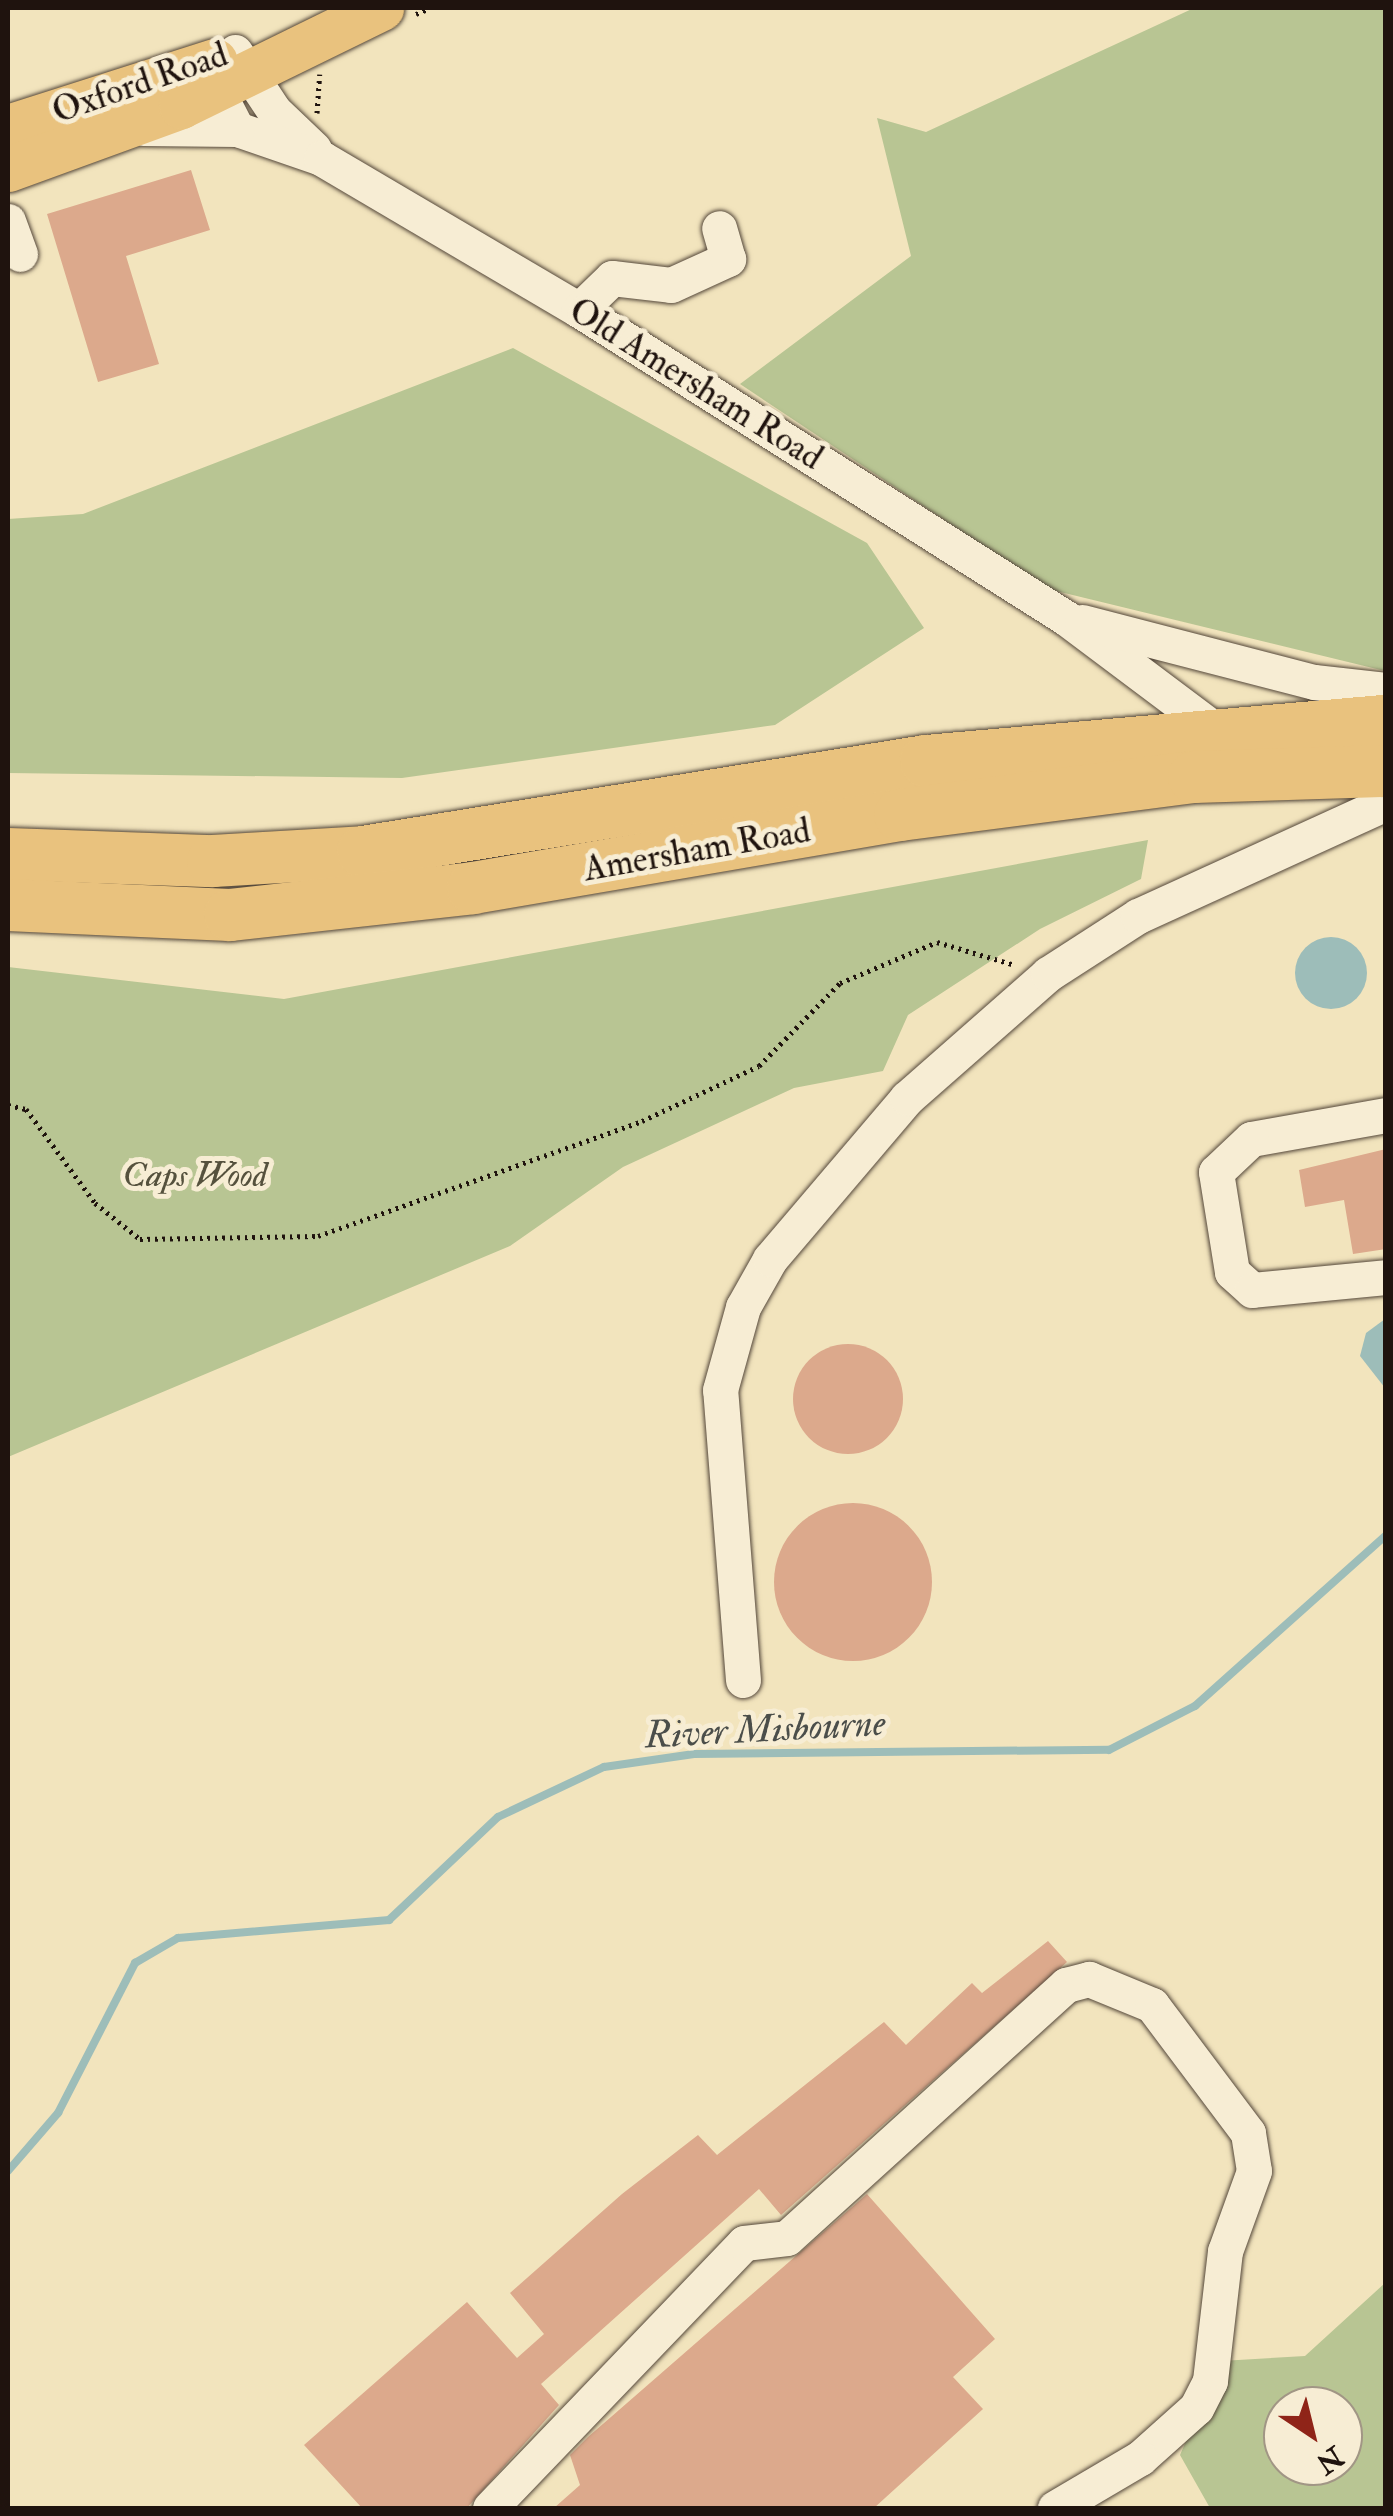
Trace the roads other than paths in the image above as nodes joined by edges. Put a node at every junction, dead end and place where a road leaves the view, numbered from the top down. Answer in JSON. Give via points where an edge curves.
{"nodes":[{"id":1,"x":325,"y":8,"type":"edge"},
{"id":2,"x":390,"y":15,"type":"edge"},
{"id":3,"x":226,"y":70,"type":"junction"},
{"id":4,"x":8,"y":127,"type":"edge"},
{"id":5,"x":126,"y":128,"type":"junction"},
{"id":6,"x":237,"y":129,"type":"junction"},
{"id":7,"x":314,"y":148,"type":"junction"},
{"id":8,"x":8,"y":169,"type":"edge"},
{"id":9,"x":720,"y":228,"type":"dead end"},
{"id":10,"x":579,"y":310,"type":"junction"},
{"id":11,"x":1066,"y":618,"type":"junction"},
{"id":12,"x":1386,"y":690,"type":"edge"},
{"id":13,"x":1386,"y":721,"type":"edge"},
{"id":14,"x":1214,"y":729,"type":"junction"},
{"id":15,"x":1374,"y":782,"type":"edge"},
{"id":16,"x":8,"y":854,"type":"edge"},
{"id":17,"x":8,"y":906,"type":"edge"},
{"id":18,"x":1386,"y":1115,"type":"edge"},
{"id":19,"x":1386,"y":1277,"type":"edge"},
{"id":20,"x":742,"y":1680,"type":"dead end"},
{"id":21,"x":490,"y":2508,"type":"edge"},
{"id":22,"x":1055,"y":2508,"type":"edge"}],
"edges":[{"from":1,"to":3,"type":"main road","name":"Oxford Road"},
{"from":2,"to":3,"type":"main road"},
{"from":3,"to":4,"type":"main road","name":"Oxford Road"},
{"from":3,"to":5,"type":"main road"},
{"from":3,"to":6,"type":"street"},
{"from":3,"to":7,"type":"street","name":"Old Amersham Road"},
{"from":5,"to":6,"type":"street","name":"Old Amersham Road"},
{"from":5,"to":8,"type":"main road"},
{"from":6,"to":7,"type":"street","name":"Old Amersham Road"},
{"from":7,"to":10,"type":"street","name":"Old Amersham Road"},
{"from":9,"to":10,"type":"street","via":[[728,260],[670,285],[612,278]]},
{"from":10,"to":11,"type":"street","name":"Old Amersham Road"},
{"from":11,"to":12,"type":"street","name":"Old Amersham Road","via":[[1314,682]]},
{"from":11,"to":14,"type":"street","name":"Old Amersham Road"},
{"from":13,"to":14,"type":"highway"},
{"from":14,"to":15,"type":"street","name":"Old Amersham Road","via":[[1271,757]]},
{"from":14,"to":16,"type":"highway","via":[[926,761],[363,852],[213,861]]},
{"from":15,"to":17,"type":"highway","name":"Amersham Road","via":[[1194,777],[900,815],[473,888],[230,915]]},
{"from":15,"to":20,"type":"street","via":[[1048,974],[907,1098],[770,1259],[743,1307],[720,1390]]},
{"from":18,"to":19,"type":"street","via":[[1250,1139],[1216,1172],[1232,1272],[1252,1290]]},
{"from":21,"to":22,"type":"street","via":[[744,2243],[787,2238],[1066,1985],[1089,1979],[1152,2005],[1248,2133],[1254,2171],[1225,2252],[1210,2381],[1196,2408],[1140,2458]]}]}
